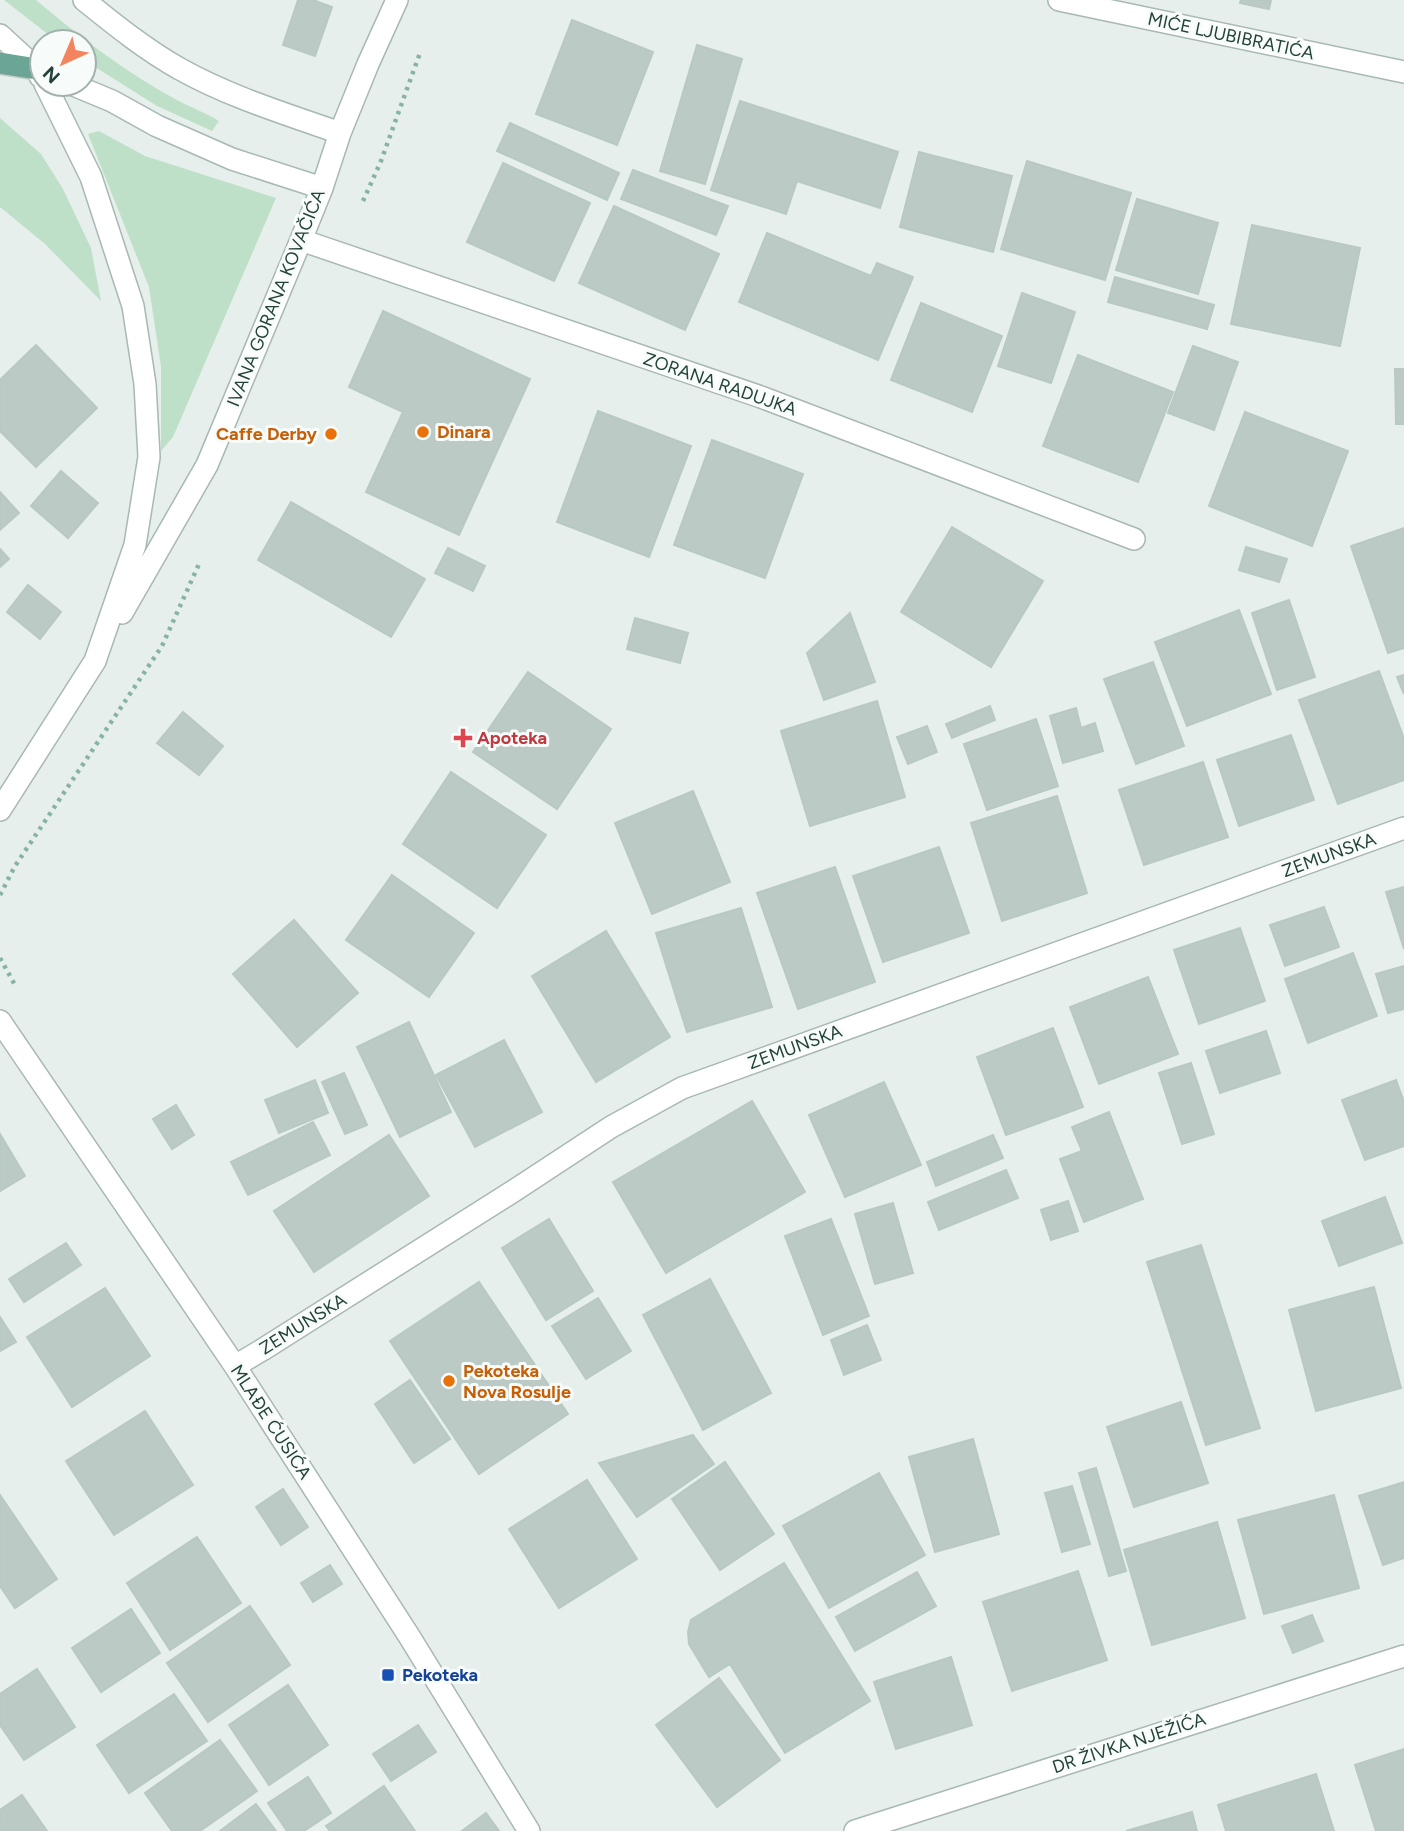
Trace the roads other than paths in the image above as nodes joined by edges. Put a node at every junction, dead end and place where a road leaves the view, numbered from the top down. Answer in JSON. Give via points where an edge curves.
{"nodes":[{"id":1,"x":84,"y":0,"type":"edge"},
{"id":2,"x":397,"y":0,"type":"edge"},
{"id":3,"x":1059,"y":0,"type":"edge"},
{"id":4,"x":0,"y":35,"type":"edge"},
{"id":5,"x":0,"y":63,"type":"edge"},
{"id":6,"x":28,"y":63,"type":"edge"},
{"id":7,"x":28,"y":72,"type":"edge"},
{"id":8,"x":1404,"y":72,"type":"edge"},
{"id":9,"x":98,"y":95,"type":"edge"},
{"id":10,"x":52,"y":98,"type":"edge"},
{"id":11,"x":340,"y":132,"type":"junction"},
{"id":12,"x":321,"y":188,"type":"junction"},
{"id":13,"x":301,"y":240,"type":"junction"},
{"id":14,"x":1134,"y":539,"type":"dead end"},
{"id":15,"x":95,"y":661,"type":"junction"},
{"id":16,"x":0,"y":810,"type":"edge"},
{"id":17,"x":1404,"y":828,"type":"edge"},
{"id":18,"x":0,"y":1021,"type":"edge"},
{"id":19,"x":235,"y":1366,"type":"junction"},
{"id":20,"x":1404,"y":1656,"type":"edge"},
{"id":21,"x":528,"y":1831,"type":"edge"},
{"id":22,"x":855,"y":1831,"type":"edge"}],
"edges":[{"from":1,"to":11,"type":"street","via":[[180,69],[246,100]]},
{"from":2,"to":11,"type":"street","name":"IVANA GORANA KOVAČIĆA"},
{"from":3,"to":8,"type":"street","name":"MIĆE LJUBIBRATIĆA"},
{"from":4,"to":6,"type":"street"},
{"from":5,"to":7,"type":"main road"},
{"from":9,"to":12,"type":"street","via":[[232,159]]},
{"from":10,"to":15,"type":"street","via":[[91,177],[111,236],[133,306],[145,384],[149,457],[135,545]]},
{"from":11,"to":12,"type":"street","name":"IVANA GORANA KOVAČIĆA"},
{"from":12,"to":13,"type":"street","name":"IVANA GORANA KOVAČIĆA"},
{"from":13,"to":14,"type":"street","name":"ZORANA RADUJKA","via":[[761,397]]},
{"from":13,"to":15,"type":"street","name":"IVANA GORANA KOVAČIĆA","via":[[206,465]]},
{"from":15,"to":16,"type":"street"},
{"from":17,"to":19,"type":"street","name":"ZEMUNSKA","via":[[682,1088],[611,1126]]},
{"from":18,"to":19,"type":"street","name":"MLAĐE ĆUSIĆA"},
{"from":19,"to":21,"type":"street","name":"MLAĐE ĆUSIĆA"},
{"from":20,"to":22,"type":"street","name":"DR ŽIVKA NJEŽIĆA"}]}
